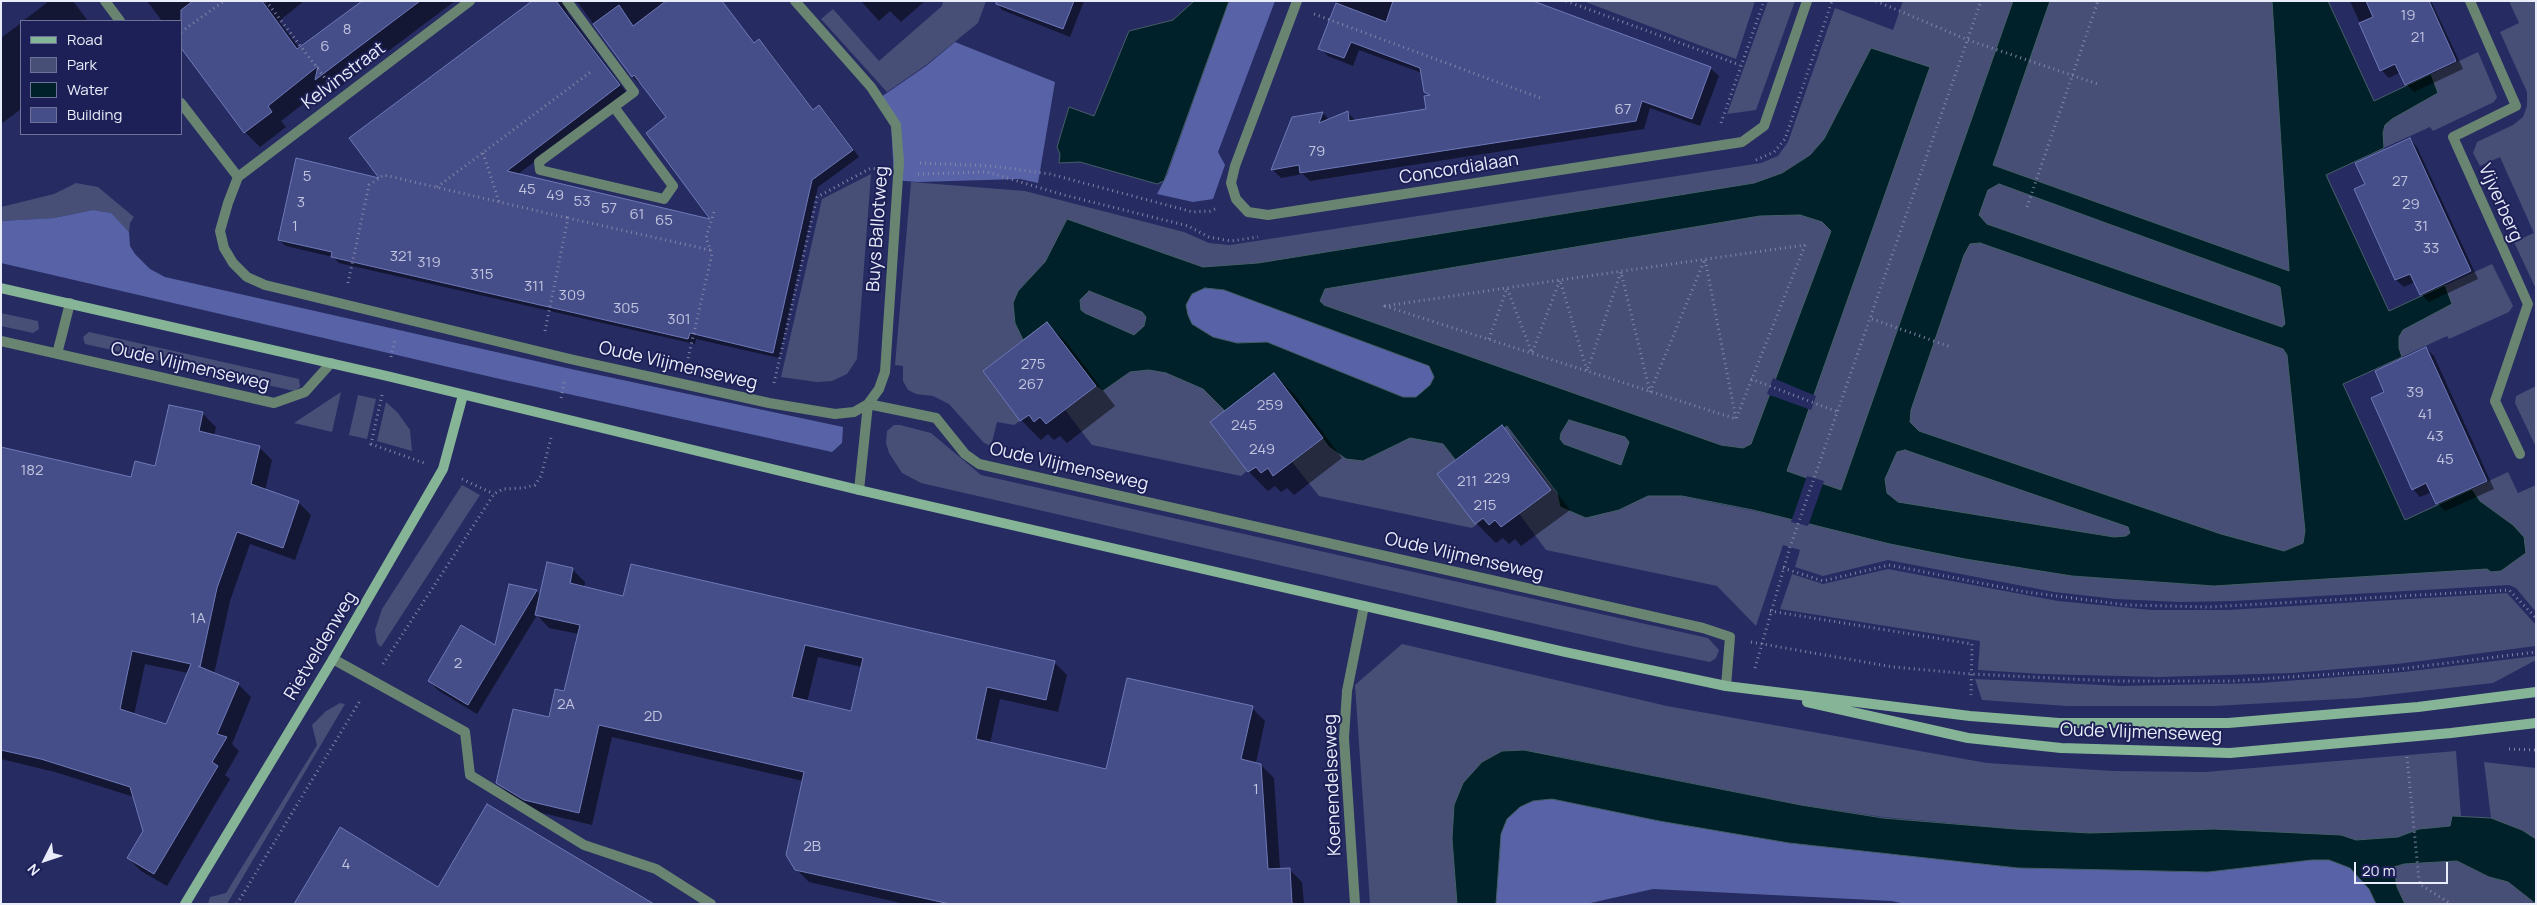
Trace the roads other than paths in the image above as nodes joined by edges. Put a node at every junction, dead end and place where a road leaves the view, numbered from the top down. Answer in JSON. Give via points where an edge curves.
{"nodes":[{"id":1,"x":105,"y":1,"type":"edge"},
{"id":2,"x":470,"y":1,"type":"edge"},
{"id":3,"x":567,"y":1,"type":"edge"},
{"id":4,"x":795,"y":1,"type":"edge"},
{"id":5,"x":1807,"y":1,"type":"edge"},
{"id":6,"x":2470,"y":1,"type":"edge"},
{"id":7,"x":1296,"y":4,"type":"edge"},
{"id":8,"x":119,"y":20,"type":"edge"},
{"id":9,"x":182,"y":103,"type":"edge"},
{"id":10,"x":614,"y":106,"type":"junction"},
{"id":11,"x":238,"y":177,"type":"junction"},
{"id":12,"x":1,"y":288,"type":"edge"},
{"id":13,"x":70,"y":303,"type":"junction"},
{"id":14,"x":1,"y":341,"type":"edge"},
{"id":15,"x":57,"y":354,"type":"junction"},
{"id":16,"x":332,"y":363,"type":"junction"},
{"id":17,"x":463,"y":395,"type":"junction"},
{"id":18,"x":868,"y":404,"type":"junction"},
{"id":19,"x":2520,"y":454,"type":"dead end"},
{"id":20,"x":859,"y":490,"type":"junction"},
{"id":21,"x":1364,"y":606,"type":"junction"},
{"id":22,"x":333,"y":659,"type":"junction"},
{"id":23,"x":1726,"y":686,"type":"junction"},
{"id":24,"x":1750,"y":690,"type":"junction"},
{"id":25,"x":2536,"y":692,"type":"edge"},
{"id":26,"x":2536,"y":722,"type":"edge"},
{"id":27,"x":185,"y":904,"type":"edge"},
{"id":28,"x":711,"y":904,"type":"edge"},
{"id":29,"x":1355,"y":904,"type":"edge"}],
"edges":[{"from":1,"to":8,"type":"street"},
{"from":2,"to":11,"type":"street","name":"Kelvinstraat"},
{"from":3,"to":10,"type":"street","via":[[634,92]]},
{"from":4,"to":18,"type":"street","name":"Buys Ballotweg","via":[[871,87],[896,125],[899,162],[885,372],[879,390]]},
{"from":5,"to":7,"type":"street","name":"Concordialaan","via":[[1764,126],[1742,142],[1268,215],[1248,212],[1236,199],[1231,183]]},
{"from":6,"to":19,"type":"street","name":"Vijverberg","via":[[2516,106],[2453,137],[2528,304],[2495,401]]},
{"from":9,"to":11,"type":"street"},
{"from":10,"to":10,"type":"street","via":[[539,162],[540,170],[664,199],[673,186]]},
{"from":11,"to":18,"type":"street","name":"Oude Vlijmenseweg","via":[[220,231],[224,248],[247,277],[265,285],[570,359],[769,403],[835,414],[854,412]]},
{"from":12,"to":13,"type":"street","name":"Oude Vlijmenseweg"},
{"from":13,"to":15,"type":"street"},
{"from":13,"to":16,"type":"street","name":"Oude Vlijmenseweg"},
{"from":14,"to":15,"type":"street","name":"Oude Vlijmenseweg"},
{"from":15,"to":16,"type":"street","name":"Oude Vlijmenseweg","via":[[274,403],[305,392]]},
{"from":16,"to":17,"type":"street","name":"Oude Vlijmenseweg"},
{"from":17,"to":20,"type":"street","name":"Oude Vlijmenseweg"},
{"from":17,"to":22,"type":"street","name":"Rietveldenweg","via":[[443,470]]},
{"from":18,"to":20,"type":"street","name":"Buys Ballotweg"},
{"from":18,"to":23,"type":"street","name":"Oude Vlijmenseweg","via":[[936,418],[965,454],[979,464],[1694,626],[1730,638]]},
{"from":20,"to":21,"type":"street","name":"Oude Vlijmenseweg"},
{"from":21,"to":23,"type":"street","name":"Oude Vlijmenseweg"},
{"from":21,"to":29,"type":"street","name":"Koenendelseweg","via":[[1347,690],[1344,738]]},
{"from":22,"to":27,"type":"street","name":"Rietveldenweg"},
{"from":22,"to":28,"type":"street","via":[[465,732],[470,775],[584,845],[656,869]]},
{"from":23,"to":24,"type":"street","name":"Oude Vlijmenseweg"},
{"from":24,"to":25,"type":"street","name":"Oude Vlijmenseweg","via":[[1970,716],[2059,722],[2228,723],[2418,707]]},
{"from":24,"to":26,"type":"street","name":"Oude Vlijmenseweg","via":[[1968,738],[2061,748],[2230,753]]}]}
